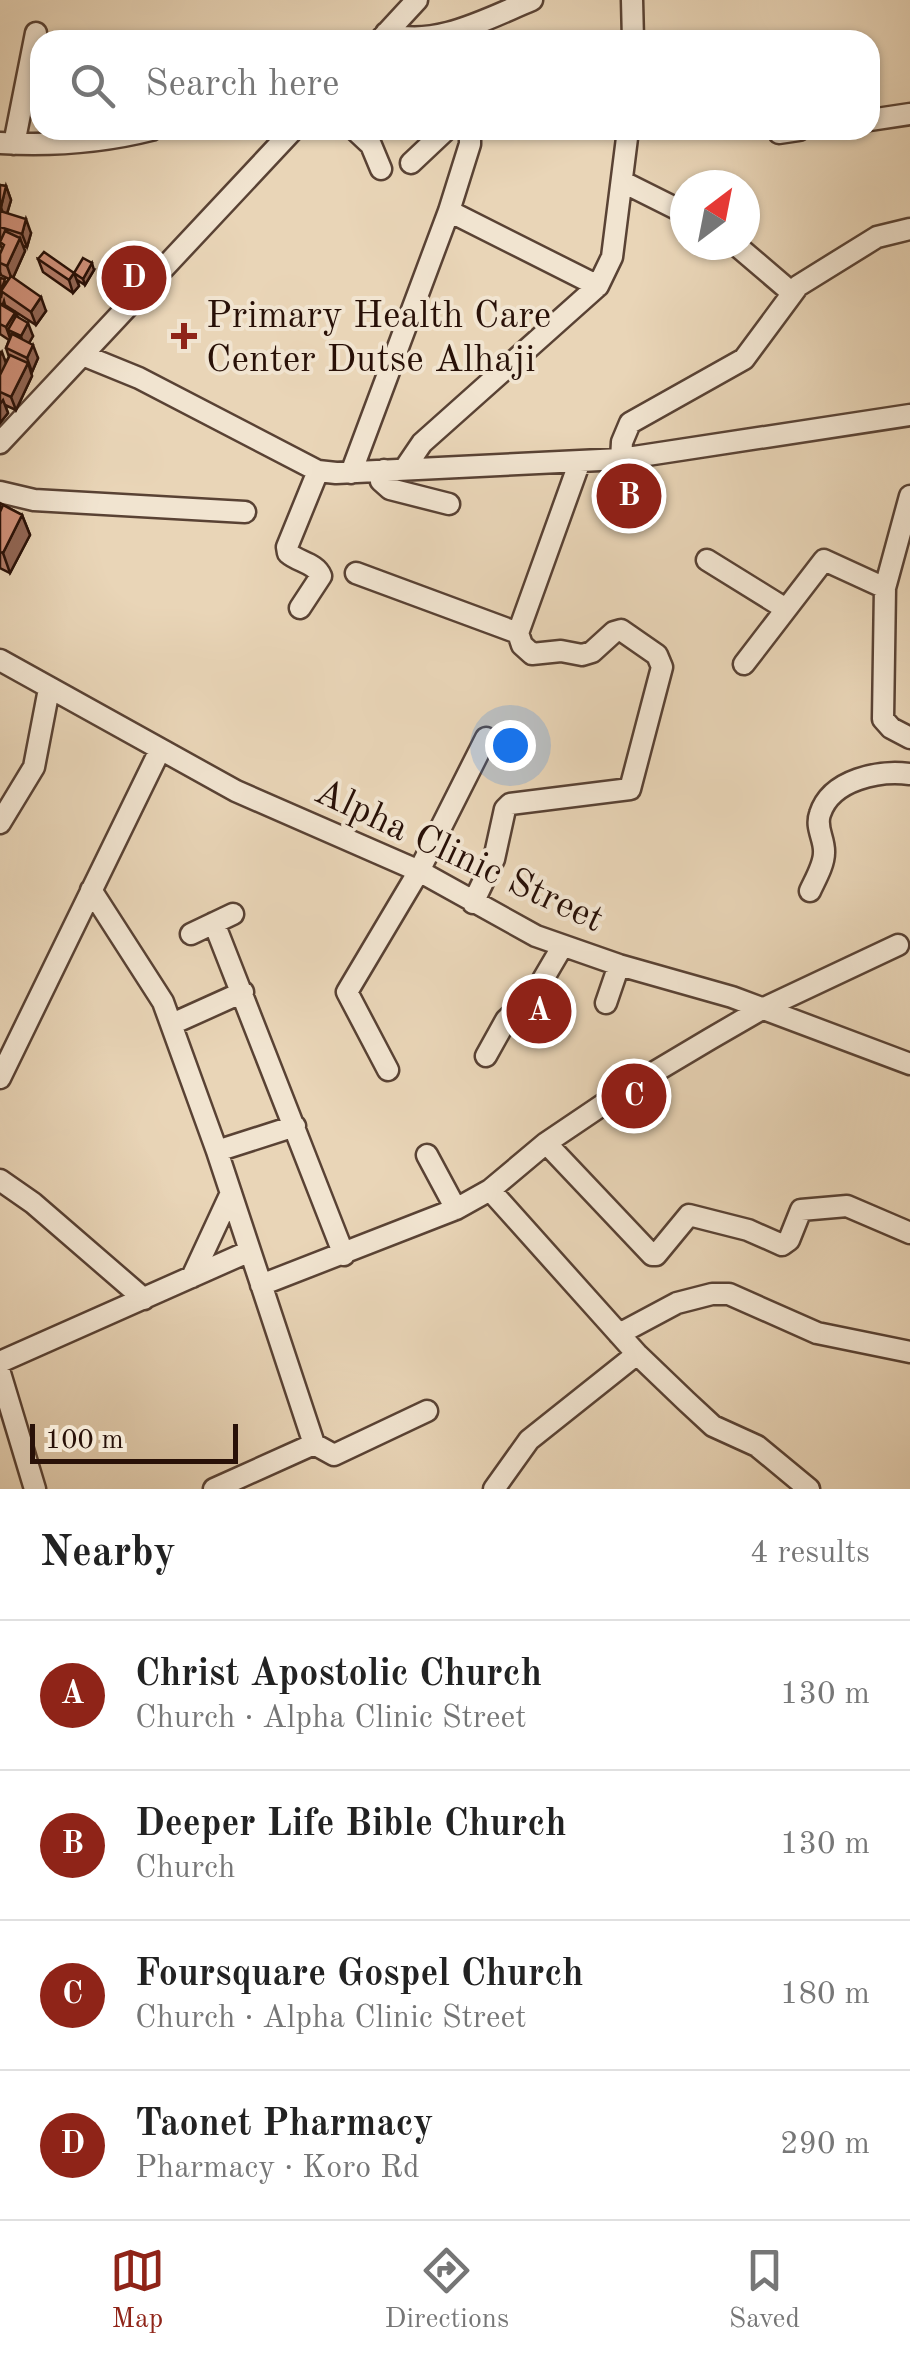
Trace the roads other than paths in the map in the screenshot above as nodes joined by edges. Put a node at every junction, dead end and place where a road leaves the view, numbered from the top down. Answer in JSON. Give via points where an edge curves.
{"nodes":[{"id":1,"x":417,"y":0,"type":"edge"},
{"id":2,"x":532,"y":0,"type":"edge"},
{"id":3,"x":632,"y":0,"type":"edge"},
{"id":4,"x":389,"y":30,"type":"edge"},
{"id":5,"x":471,"y":30,"type":"edge"},
{"id":6,"x":632,"y":30,"type":"edge"},
{"id":7,"x":30,"y":56,"type":"edge"},
{"id":8,"x":910,"y":114,"type":"edge"},
{"id":9,"x":880,"y":118,"type":"edge"},
{"id":10,"x":85,"y":140,"type":"edge"},
{"id":11,"x":284,"y":140,"type":"edge"},
{"id":12,"x":366,"y":140,"type":"edge"},
{"id":13,"x":435,"y":140,"type":"edge"},
{"id":14,"x":470,"y":140,"type":"edge"},
{"id":15,"x":627,"y":140,"type":"edge"},
{"id":16,"x":7,"y":143,"type":"edge"},
{"id":17,"x":411,"y":162,"type":"dead end"},
{"id":18,"x":382,"y":170,"type":"dead end"},
{"id":19,"x":623,"y":182,"type":"junction"},
{"id":20,"x":670,"y":206,"type":"edge"},
{"id":21,"x":449,"y":211,"type":"junction"},
{"id":22,"x":910,"y":229,"type":"edge"},
{"id":23,"x":754,"y":260,"type":"edge"},
{"id":24,"x":598,"y":286,"type":"junction"},
{"id":25,"x":792,"y":292,"type":"junction"},
{"id":26,"x":84,"y":356,"type":"junction"},
{"id":27,"x":910,"y":414,"type":"edge"},
{"id":28,"x":0,"y":443,"type":"edge"},
{"id":29,"x":620,"y":459,"type":"junction"},
{"id":30,"x":580,"y":461,"type":"junction"},
{"id":31,"x":395,"y":469,"type":"junction"},
{"id":32,"x":318,"y":470,"type":"junction"},
{"id":33,"x":350,"y":474,"type":"junction"},
{"id":34,"x":0,"y":492,"type":"edge"},
{"id":35,"x":910,"y":496,"type":"edge"},
{"id":36,"x":448,"y":504,"type":"dead end"},
{"id":37,"x":246,"y":512,"type":"dead end"},
{"id":38,"x":708,"y":560,"type":"dead end"},
{"id":39,"x":356,"y":573,"type":"dead end"},
{"id":40,"x":885,"y":588,"type":"junction"},
{"id":41,"x":300,"y":608,"type":"dead end"},
{"id":42,"x":786,"y":610,"type":"junction"},
{"id":43,"x":518,"y":633,"type":"junction"},
{"id":44,"x":0,"y":660,"type":"edge"},
{"id":45,"x":744,"y":664,"type":"dead end"},
{"id":46,"x":50,"y":689,"type":"junction"},
{"id":47,"x":486,"y":738,"type":"dead end"},
{"id":48,"x":910,"y":738,"type":"edge"},
{"id":49,"x":160,"y":750,"type":"junction"},
{"id":50,"x":910,"y":774,"type":"edge"},
{"id":51,"x":0,"y":823,"type":"edge"},
{"id":52,"x":419,"y":871,"type":"junction"},
{"id":53,"x":92,"y":890,"type":"junction"},
{"id":54,"x":810,"y":891,"type":"dead end"},
{"id":55,"x":473,"y":903,"type":"junction"},
{"id":56,"x":191,"y":934,"type":"dead end"},
{"id":57,"x":898,"y":945,"type":"dead end"},
{"id":58,"x":562,"y":947,"type":"junction"},
{"id":59,"x":619,"y":965,"type":"junction"},
{"id":60,"x":243,"y":992,"type":"junction"},
{"id":61,"x":606,"y":1003,"type":"dead end"},
{"id":62,"x":760,"y":1010,"type":"junction"},
{"id":63,"x":172,"y":1024,"type":"junction"},
{"id":64,"x":486,"y":1056,"type":"dead end"},
{"id":65,"x":910,"y":1064,"type":"edge"},
{"id":66,"x":388,"y":1070,"type":"dead end"},
{"id":67,"x":0,"y":1078,"type":"edge"},
{"id":68,"x":295,"y":1126,"type":"junction"},
{"id":69,"x":546,"y":1144,"type":"junction"},
{"id":70,"x":217,"y":1151,"type":"junction"},
{"id":71,"x":427,"y":1155,"type":"dead end"},
{"id":72,"x":0,"y":1180,"type":"edge"},
{"id":73,"x":490,"y":1190,"type":"junction"},
{"id":74,"x":231,"y":1192,"type":"junction"},
{"id":75,"x":456,"y":1209,"type":"junction"},
{"id":76,"x":910,"y":1234,"type":"edge"},
{"id":77,"x":250,"y":1251,"type":"junction"},
{"id":78,"x":344,"y":1255,"type":"junction"},
{"id":79,"x":192,"y":1277,"type":"junction"},
{"id":80,"x":261,"y":1286,"type":"junction"},
{"id":81,"x":144,"y":1298,"type":"junction"},
{"id":82,"x":618,"y":1334,"type":"junction"},
{"id":83,"x":910,"y":1352,"type":"edge"},
{"id":84,"x":637,"y":1354,"type":"junction"},
{"id":85,"x":0,"y":1362,"type":"edge"},
{"id":86,"x":0,"y":1374,"type":"edge"},
{"id":87,"x":427,"y":1411,"type":"dead end"},
{"id":88,"x":314,"y":1444,"type":"junction"},
{"id":89,"x":35,"y":1489,"type":"edge"},
{"id":90,"x":214,"y":1489,"type":"edge"},
{"id":91,"x":494,"y":1489,"type":"edge"},
{"id":92,"x":809,"y":1489,"type":"edge"}],
"edges":[{"from":1,"to":4,"type":"street"},
{"from":2,"to":5,"type":"street"},
{"from":3,"to":6,"type":"street"},
{"from":7,"to":16,"type":"street"},
{"from":8,"to":9,"type":"street"},
{"from":10,"to":16,"type":"street"},
{"from":11,"to":26,"type":"street"},
{"from":12,"to":18,"type":"street"},
{"from":13,"to":17,"type":"street"},
{"from":14,"to":21,"type":"street"},
{"from":15,"to":19,"type":"street"},
{"from":19,"to":20,"type":"street"},
{"from":19,"to":24,"type":"street","via":[[612,257]]},
{"from":21,"to":24,"type":"street"},
{"from":21,"to":33,"type":"street"},
{"from":22,"to":25,"type":"street","via":[[877,238]]},
{"from":23,"to":25,"type":"street"},
{"from":24,"to":31,"type":"street"},
{"from":25,"to":29,"type":"street","via":[[744,359],[630,423]]},
{"from":26,"to":28,"type":"street"},
{"from":26,"to":32,"type":"street"},
{"from":27,"to":29,"type":"street"},
{"from":29,"to":30,"type":"street"},
{"from":30,"to":31,"type":"street"},
{"from":30,"to":43,"type":"street"},
{"from":31,"to":33,"type":"street"},
{"from":31,"to":36,"type":"street","via":[[382,481],[390,489]]},
{"from":32,"to":33,"type":"street"},
{"from":32,"to":41,"type":"street","via":[[287,547],[321,576]]},
{"from":34,"to":37,"type":"street","via":[[34,500]]},
{"from":35,"to":40,"type":"street"},
{"from":38,"to":42,"type":"street"},
{"from":39,"to":43,"type":"street"},
{"from":40,"to":42,"type":"street","via":[[824,560]]},
{"from":40,"to":48,"type":"street","via":[[883,719]]},
{"from":42,"to":45,"type":"street"},
{"from":43,"to":55,"type":"street","via":[[532,654],[582,654],[621,630],[657,655],[662,667],[630,789],[510,804]]},
{"from":44,"to":46,"type":"street","name":"Alpha Clinic Street"},
{"from":46,"to":49,"type":"street","name":"Alpha Clinic Street"},
{"from":46,"to":51,"type":"street","via":[[34,767]]},
{"from":47,"to":52,"type":"street"},
{"from":49,"to":52,"type":"street","name":"Alpha Clinic Street"},
{"from":49,"to":53,"type":"street"},
{"from":50,"to":54,"type":"street","via":[[864,777],[830,798],[819,816],[824,853]]},
{"from":52,"to":55,"type":"street","name":"Alpha Clinic Street"},
{"from":52,"to":66,"type":"street","via":[[348,992]]},
{"from":53,"to":63,"type":"street"},
{"from":53,"to":67,"type":"street"},
{"from":55,"to":58,"type":"street","name":"Alpha Clinic Street"},
{"from":56,"to":60,"type":"street","via":[[223,919]]},
{"from":57,"to":62,"type":"street"},
{"from":58,"to":59,"type":"street","name":"Alpha Clinic Street"},
{"from":58,"to":64,"type":"street"},
{"from":59,"to":61,"type":"street"},
{"from":59,"to":62,"type":"street","name":"Alpha Clinic Street"},
{"from":60,"to":63,"type":"street"},
{"from":60,"to":68,"type":"street"},
{"from":62,"to":65,"type":"street","name":"Alpha Clinic Street"},
{"from":62,"to":69,"type":"street"},
{"from":63,"to":70,"type":"street"},
{"from":68,"to":70,"type":"street"},
{"from":68,"to":78,"type":"street"},
{"from":69,"to":73,"type":"street"},
{"from":69,"to":76,"type":"street","via":[[654,1256],[689,1216],[782,1244],[802,1210],[838,1205]]},
{"from":70,"to":74,"type":"street"},
{"from":71,"to":75,"type":"street"},
{"from":72,"to":81,"type":"street"},
{"from":73,"to":75,"type":"street"},
{"from":73,"to":82,"type":"street"},
{"from":74,"to":77,"type":"street"},
{"from":74,"to":79,"type":"street"},
{"from":75,"to":78,"type":"street"},
{"from":77,"to":79,"type":"street"},
{"from":77,"to":80,"type":"street"},
{"from":78,"to":80,"type":"street"},
{"from":79,"to":81,"type":"street"},
{"from":80,"to":88,"type":"street"},
{"from":81,"to":85,"type":"street"},
{"from":82,"to":83,"type":"street","via":[[677,1304],[730,1294],[817,1334]]},
{"from":82,"to":84,"type":"street"},
{"from":84,"to":91,"type":"street","via":[[529,1440]]},
{"from":84,"to":92,"type":"street","via":[[713,1426],[757,1446]]},
{"from":86,"to":89,"type":"street"},
{"from":87,"to":88,"type":"street","via":[[334,1455]]},
{"from":88,"to":90,"type":"street"}]}
